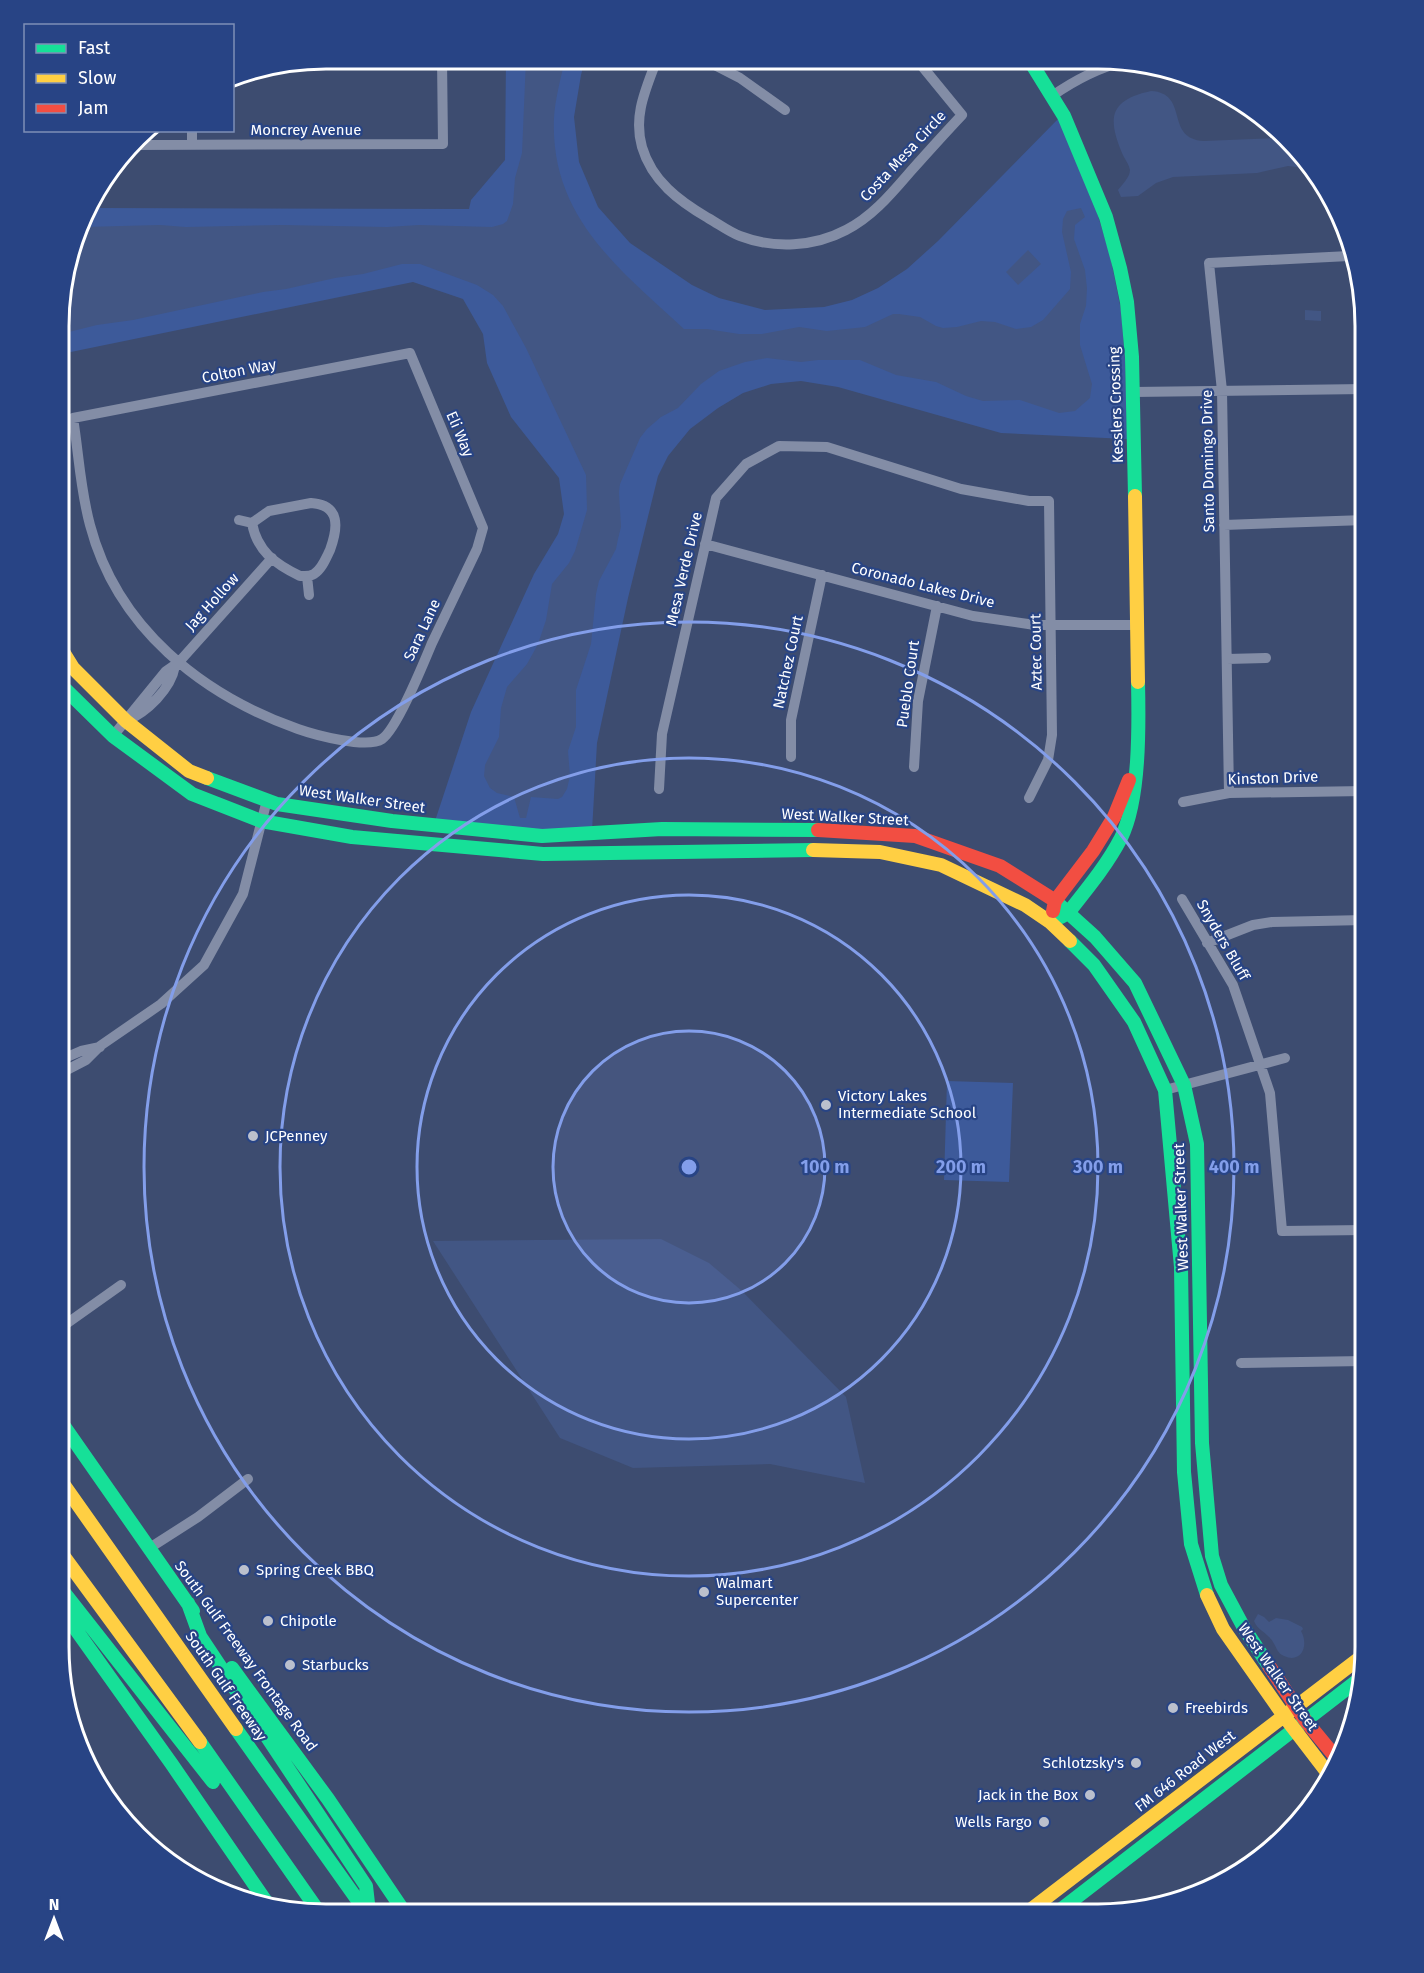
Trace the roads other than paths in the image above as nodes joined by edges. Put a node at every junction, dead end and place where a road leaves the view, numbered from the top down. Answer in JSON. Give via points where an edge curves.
{"nodes":[{"id":1,"x":442,"y":69,"type":"edge"},
{"id":2,"x":653,"y":69,"type":"edge"},
{"id":3,"x":722,"y":69,"type":"edge"},
{"id":4,"x":924,"y":69,"type":"edge"},
{"id":5,"x":1034,"y":69,"type":"edge"},
{"id":6,"x":1098,"y":69,"type":"edge"},
{"id":7,"x":1052,"y":96,"type":"junction"},
{"id":8,"x":785,"y":110,"type":"dead end"},
{"id":9,"x":192,"y":132,"type":"edge"},
{"id":10,"x":143,"y":145,"type":"edge"},
{"id":11,"x":192,"y":145,"type":"junction"},
{"id":12,"x":1345,"y":256,"type":"edge"},
{"id":13,"x":410,"y":353,"type":"joint"},
{"id":14,"x":1355,"y":388,"type":"edge"},
{"id":15,"x":1222,"y":391,"type":"junction"},
{"id":16,"x":1133,"y":392,"type":"junction"},
{"id":17,"x":1049,"y":501,"type":"joint"},
{"id":18,"x":239,"y":520,"type":"dead end"},
{"id":19,"x":1355,"y":520,"type":"edge"},
{"id":20,"x":252,"y":523,"type":"junction"},
{"id":21,"x":1224,"y":525,"type":"junction"},
{"id":22,"x":483,"y":528,"type":"joint"},
{"id":23,"x":705,"y":544,"type":"junction"},
{"id":24,"x":272,"y":558,"type":"junction"},
{"id":25,"x":822,"y":575,"type":"junction"},
{"id":26,"x":307,"y":576,"type":"junction"},
{"id":27,"x":309,"y":595,"type":"dead end"},
{"id":28,"x":937,"y":606,"type":"junction"},
{"id":29,"x":1051,"y":625,"type":"junction"},
{"id":30,"x":1138,"y":625,"type":"junction"},
{"id":31,"x":1266,"y":658,"type":"dead end"},
{"id":32,"x":1227,"y":659,"type":"junction"},
{"id":33,"x":69,"y":662,"type":"edge"},
{"id":34,"x":177,"y":664,"type":"junction"},
{"id":35,"x":69,"y":693,"type":"edge"},
{"id":36,"x":126,"y":721,"type":"junction"},
{"id":37,"x":113,"y":736,"type":"junction"},
{"id":38,"x":791,"y":757,"type":"dead end"},
{"id":39,"x":914,"y":767,"type":"dead end"},
{"id":40,"x":1134,"y":769,"type":"junction"},
{"id":41,"x":659,"y":789,"type":"dead end"},
{"id":42,"x":1355,"y":791,"type":"edge"},
{"id":43,"x":1229,"y":793,"type":"junction"},
{"id":44,"x":1029,"y":798,"type":"dead end"},
{"id":45,"x":267,"y":800,"type":"junction"},
{"id":46,"x":1183,"y":802,"type":"dead end"},
{"id":47,"x":261,"y":821,"type":"junction"},
{"id":48,"x":1182,"y":899,"type":"dead end"},
{"id":49,"x":1055,"y":901,"type":"junction"},
{"id":50,"x":1068,"y":913,"type":"junction"},
{"id":51,"x":1355,"y":920,"type":"edge"},
{"id":52,"x":1050,"y":922,"type":"junction"},
{"id":53,"x":1207,"y":943,"type":"junction"},
{"id":54,"x":100,"y":1046,"type":"junction"},
{"id":55,"x":69,"y":1056,"type":"edge"},
{"id":56,"x":1285,"y":1058,"type":"dead end"},
{"id":57,"x":1261,"y":1065,"type":"junction"},
{"id":58,"x":69,"y":1069,"type":"edge"},
{"id":59,"x":1184,"y":1085,"type":"junction"},
{"id":60,"x":1165,"y":1090,"type":"junction"},
{"id":61,"x":1355,"y":1230,"type":"edge"},
{"id":62,"x":121,"y":1285,"type":"dead end"},
{"id":63,"x":69,"y":1322,"type":"edge"},
{"id":64,"x":1355,"y":1361,"type":"edge"},
{"id":65,"x":1241,"y":1363,"type":"dead end"},
{"id":66,"x":69,"y":1434,"type":"edge"},
{"id":67,"x":248,"y":1479,"type":"dead end"},
{"id":68,"x":69,"y":1493,"type":"edge"},
{"id":69,"x":148,"y":1549,"type":"junction"},
{"id":70,"x":69,"y":1563,"type":"edge"},
{"id":71,"x":69,"y":1599,"type":"edge"},
{"id":72,"x":188,"y":1603,"type":"junction"},
{"id":73,"x":69,"y":1620,"type":"edge"},
{"id":74,"x":1354,"y":1661,"type":"edge"},
{"id":75,"x":1352,"y":1684,"type":"edge"},
{"id":76,"x":1296,"y":1706,"type":"junction"},
{"id":77,"x":1284,"y":1716,"type":"junction"},
{"id":78,"x":1305,"y":1720,"type":"junction"},
{"id":79,"x":1294,"y":1729,"type":"junction"},
{"id":80,"x":1332,"y":1752,"type":"edge"},
{"id":81,"x":1324,"y":1768,"type":"edge"},
{"id":82,"x":262,"y":1895,"type":"edge"},
{"id":83,"x":310,"y":1903,"type":"edge"},
{"id":84,"x":312,"y":1903,"type":"edge"},
{"id":85,"x":361,"y":1904,"type":"edge"},
{"id":86,"x":367,"y":1904,"type":"edge"},
{"id":87,"x":400,"y":1904,"type":"edge"},
{"id":88,"x":1039,"y":1904,"type":"edge"},
{"id":89,"x":1068,"y":1904,"type":"edge"}],
"edges":[{"from":1,"to":11,"type":"street","name":"Moncrey Avenue","via":[[443,144]]},
{"from":2,"to":4,"type":"street","name":"Costa Mesa Circle","via":[[640,103],[639,125],[642,145],[658,180],[694,210],[740,236],[793,245],[846,231],[862,220],[885,201],[962,115]]},
{"from":3,"to":8,"type":"street"},
{"from":5,"to":7,"type":"main road","name":"Kesslers Crossing"},
{"from":6,"to":7,"type":"street"},
{"from":7,"to":16,"type":"main road","name":"Kesslers Crossing","via":[[1106,217],[1120,268],[1128,313]]},
{"from":9,"to":11,"type":"street"},
{"from":10,"to":11,"type":"street","name":"Moncrey Avenue"},
{"from":12,"to":15,"type":"street","name":"Santo Domingo Drive","via":[[1209,263]]},
{"from":13,"to":22,"type":"street","name":"Eli Way"},
{"from":13,"to":34,"type":"street","name":"Colton Way","via":[[74,418],[81,489],[93,538],[108,575],[140,623]]},
{"from":14,"to":15,"type":"street"},
{"from":15,"to":16,"type":"street"},
{"from":15,"to":21,"type":"street","name":"Santo Domingo Drive"},
{"from":16,"to":30,"type":"main road","name":"Kesslers Crossing"},
{"from":17,"to":23,"type":"street","name":"Mesa Verde Drive","via":[[961,489],[827,447],[779,446],[746,464],[716,498]]},
{"from":17,"to":29,"type":"street","name":"Aztec Court"},
{"from":18,"to":20,"type":"street"},
{"from":19,"to":21,"type":"street"},
{"from":20,"to":24,"type":"street","via":[[263,551]]},
{"from":20,"to":26,"type":"street","via":[[279,508],[311,503],[328,508],[336,534],[319,569]]},
{"from":21,"to":32,"type":"street","name":"Santo Domingo Drive"},
{"from":22,"to":34,"type":"street","name":"Sara Lane","via":[[408,698],[381,740],[366,742],[321,735],[270,719]]},
{"from":23,"to":25,"type":"street","name":"Coronado Lakes Drive"},
{"from":23,"to":41,"type":"street","name":"Mesa Verde Drive","via":[[662,734]]},
{"from":24,"to":26,"type":"street","via":[[293,573]]},
{"from":24,"to":34,"type":"street","name":"Jag Hollow"},
{"from":25,"to":28,"type":"street","name":"Coronado Lakes Drive"},
{"from":25,"to":38,"type":"street","name":"Natchez Court","via":[[791,720]]},
{"from":26,"to":27,"type":"street"},
{"from":28,"to":29,"type":"street","name":"Coronado Lakes Drive","via":[[973,616]]},
{"from":28,"to":39,"type":"street","name":"Pueblo Court","via":[[918,701]]},
{"from":29,"to":30,"type":"street","name":"Coronado Lakes Drive"},
{"from":29,"to":44,"type":"street","name":"Aztec Court","via":[[1052,735],[1048,760]]},
{"from":30,"to":40,"type":"main road","name":"Kesslers Crossing","via":[[1139,726]]},
{"from":31,"to":32,"type":"street"},
{"from":32,"to":43,"type":"street","name":"Santo Domingo Drive"},
{"from":33,"to":36,"type":"main road","name":"West Walker Street"},
{"from":34,"to":36,"type":"street","name":"Jag Hollow","via":[[166,671]]},
{"from":35,"to":37,"type":"main road","name":"West Walker Street"},
{"from":36,"to":37,"type":"street","name":"Jag Hollow"},
{"from":36,"to":45,"type":"main road","name":"West Walker Street","via":[[189,771]]},
{"from":37,"to":47,"type":"main road","name":"West Walker Street","via":[[192,794]]},
{"from":40,"to":49,"type":"main road","name":"Kesslers Crossing","via":[[1114,817]]},
{"from":40,"to":50,"type":"main road","name":"Kesslers Crossing","via":[[1132,803],[1122,836]]},
{"from":42,"to":43,"type":"street","name":"Kinston Drive"},
{"from":43,"to":46,"type":"street","name":"Kinston Drive"},
{"from":45,"to":47,"type":"street"},
{"from":45,"to":49,"type":"main road","name":"West Walker Street","via":[[392,821],[542,836],[674,829],[827,830],[915,836],[1000,866]]},
{"from":47,"to":52,"type":"main road","name":"West Walker Street","via":[[352,837],[521,853],[880,852],[941,864],[1025,905]]},
{"from":47,"to":54,"type":"street","via":[[243,894],[204,965],[161,1004]]},
{"from":48,"to":53,"type":"street","name":"Snyders Bluff"},
{"from":49,"to":50,"type":"main road","name":"West Walker Street"},
{"from":49,"to":52,"type":"main road","name":"Kesslers Crossing"},
{"from":50,"to":52,"type":"main road","name":"Kesslers Crossing"},
{"from":50,"to":59,"type":"main road","name":"West Walker Street","via":[[1135,983]]},
{"from":51,"to":53,"type":"street","via":[[1272,922]]},
{"from":52,"to":60,"type":"main road","name":"West Walker Street","via":[[1094,965],[1134,1022]]},
{"from":53,"to":57,"type":"street","name":"Snyders Bluff","via":[[1233,985]]},
{"from":54,"to":55,"type":"street"},
{"from":54,"to":58,"type":"street"},
{"from":56,"to":57,"type":"street"},
{"from":57,"to":59,"type":"street"},
{"from":57,"to":61,"type":"street","name":"Snyders Bluff","via":[[1270,1093],[1282,1231]]},
{"from":59,"to":60,"type":"street"},
{"from":59,"to":76,"type":"main road","name":"West Walker Street","via":[[1197,1144],[1202,1443],[1212,1556],[1221,1585],[1244,1628]]},
{"from":60,"to":77,"type":"main road","name":"West Walker Street","via":[[1181,1267],[1184,1472],[1191,1544],[1206,1593],[1223,1629]]},
{"from":62,"to":63,"type":"street"},
{"from":64,"to":65,"type":"street"},
{"from":66,"to":69,"type":"main road","name":"South Gulf Freeway Frontage Road"},
{"from":67,"to":69,"type":"street"},
{"from":68,"to":85,"type":"main road","name":"South Gulf Freeway"},
{"from":69,"to":72,"type":"main road","name":"South Gulf Freeway Frontage Road"},
{"from":70,"to":84,"type":"main road","via":[[174,1704]]},
{"from":71,"to":83,"type":"main road","via":[[261,1847]]},
{"from":72,"to":86,"type":"main road","via":[[200,1636],[366,1886]]},
{"from":72,"to":87,"type":"main road","name":"South Gulf Freeway Frontage Road"},
{"from":73,"to":82,"type":"main road"},
{"from":74,"to":76,"type":"main road","name":"FM 646 Road West"},
{"from":75,"to":78,"type":"main road"},
{"from":76,"to":77,"type":"main road","name":"FM 646 Road West"},
{"from":76,"to":78,"type":"main road","name":"West Walker Street"},
{"from":77,"to":79,"type":"main road","name":"West Walker Street"},
{"from":77,"to":88,"type":"main road","name":"FM 646 Road West"},
{"from":78,"to":79,"type":"main road"},
{"from":78,"to":80,"type":"main road","name":"West Walker Street"},
{"from":79,"to":81,"type":"main road","name":"West Walker Street"},
{"from":79,"to":89,"type":"main road"}]}
